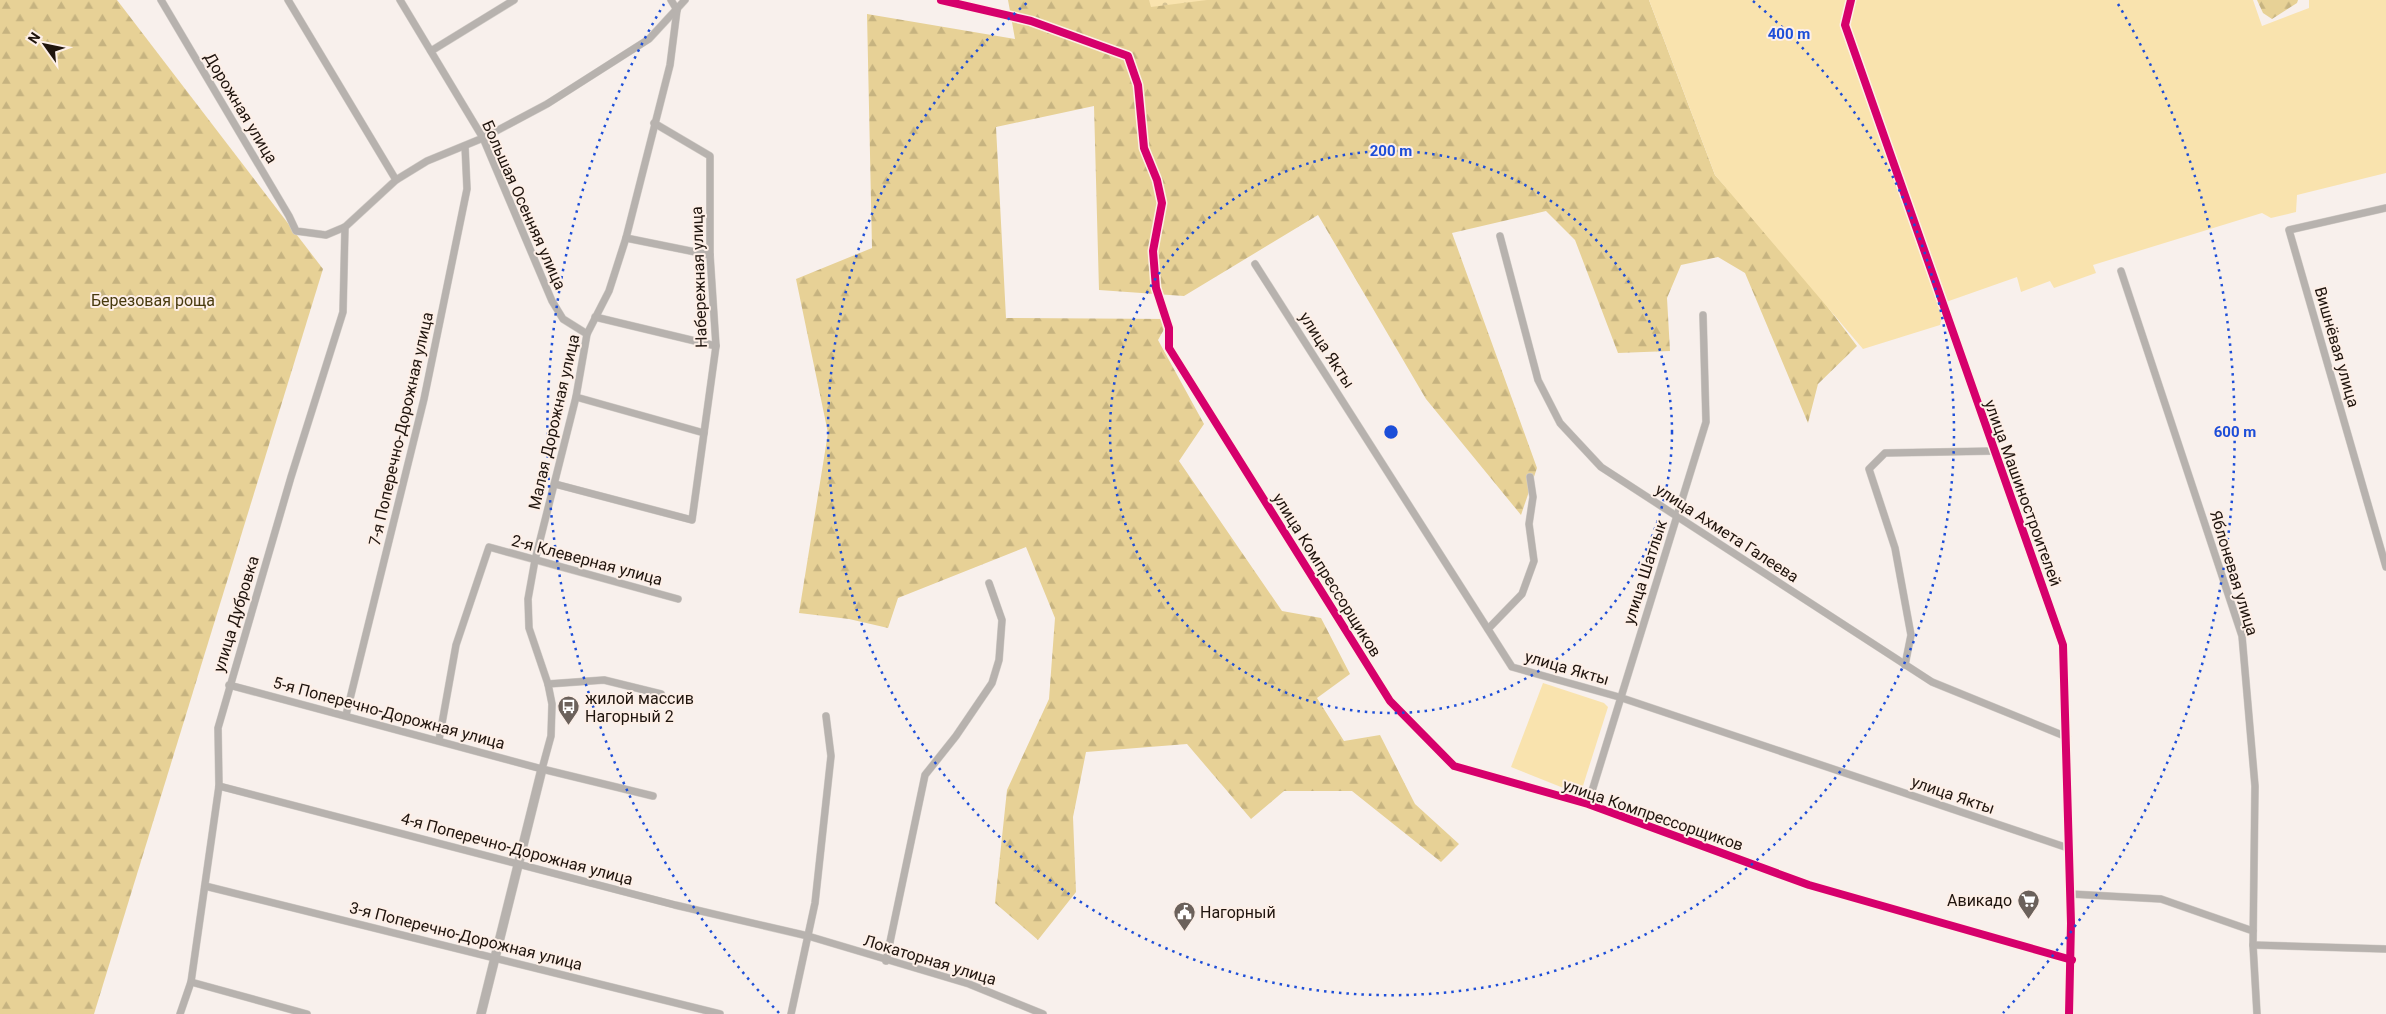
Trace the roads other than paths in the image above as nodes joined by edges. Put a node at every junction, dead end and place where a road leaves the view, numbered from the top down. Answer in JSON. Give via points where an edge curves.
{"nodes":[{"id":1,"x":161,"y":0,"type":"edge"},
{"id":2,"x":288,"y":0,"type":"edge"},
{"id":3,"x":400,"y":0,"type":"edge"},
{"id":4,"x":514,"y":0,"type":"edge"},
{"id":5,"x":671,"y":0,"type":"edge"},
{"id":6,"x":685,"y":0,"type":"edge"},
{"id":7,"x":941,"y":0,"type":"edge"},
{"id":8,"x":1851,"y":0,"type":"edge"},
{"id":9,"x":677,"y":10,"type":"junction"},
{"id":10,"x":431,"y":50,"type":"junction"},
{"id":11,"x":654,"y":123,"type":"junction"},
{"id":12,"x":483,"y":138,"type":"junction"},
{"id":13,"x":465,"y":146,"type":"junction"},
{"id":14,"x":396,"y":180,"type":"junction"},
{"id":15,"x":2386,"y":208,"type":"edge"},
{"id":16,"x":345,"y":227,"type":"junction"},
{"id":17,"x":1500,"y":236,"type":"dead end"},
{"id":18,"x":626,"y":238,"type":"junction"},
{"id":19,"x":710,"y":255,"type":"junction"},
{"id":20,"x":1255,"y":264,"type":"dead end"},
{"id":21,"x":2121,"y":271,"type":"dead end"},
{"id":22,"x":1703,"y":315,"type":"dead end"},
{"id":23,"x":595,"y":317,"type":"junction"},
{"id":24,"x":587,"y":334,"type":"junction"},
{"id":25,"x":716,"y":346,"type":"junction"},
{"id":26,"x":576,"y":396,"type":"junction"},
{"id":27,"x":704,"y":433,"type":"junction"},
{"id":28,"x":1994,"y":451,"type":"junction"},
{"id":29,"x":1530,"y":477,"type":"dead end"},
{"id":30,"x":555,"y":484,"type":"junction"},
{"id":31,"x":1676,"y":518,"type":"junction"},
{"id":32,"x":535,"y":560,"type":"junction"},
{"id":33,"x":2386,"y":567,"type":"edge"},
{"id":34,"x":989,"y":582,"type":"dead end"},
{"id":35,"x":678,"y":600,"type":"dead end"},
{"id":36,"x":1488,"y":629,"type":"junction"},
{"id":37,"x":1905,"y":665,"type":"junction"},
{"id":38,"x":548,"y":684,"type":"junction"},
{"id":39,"x":229,"y":685,"type":"junction"},
{"id":40,"x":661,"y":694,"type":"dead end"},
{"id":41,"x":1619,"y":697,"type":"junction"},
{"id":42,"x":346,"y":715,"type":"junction"},
{"id":43,"x":826,"y":716,"type":"dead end"},
{"id":44,"x":2067,"y":737,"type":"junction"},
{"id":45,"x":439,"y":740,"type":"junction"},
{"id":46,"x":542,"y":769,"type":"junction"},
{"id":47,"x":219,"y":786,"type":"junction"},
{"id":48,"x":652,"y":796,"type":"dead end"},
{"id":49,"x":1588,"y":804,"type":"junction"},
{"id":50,"x":2068,"y":848,"type":"junction"},
{"id":51,"x":517,"y":863,"type":"junction"},
{"id":52,"x":205,"y":886,"type":"junction"},
{"id":53,"x":2071,"y":894,"type":"junction"},
{"id":54,"x":2253,"y":931,"type":"junction"},
{"id":55,"x":808,"y":936,"type":"junction"},
{"id":56,"x":2253,"y":945,"type":"junction"},
{"id":57,"x":2386,"y":950,"type":"edge"},
{"id":58,"x":495,"y":956,"type":"junction"},
{"id":59,"x":2072,"y":960,"type":"junction"},
{"id":60,"x":886,"y":961,"type":"junction"},
{"id":61,"x":190,"y":982,"type":"junction"},
{"id":62,"x":180,"y":1014,"type":"edge"},
{"id":63,"x":307,"y":1014,"type":"edge"},
{"id":64,"x":481,"y":1014,"type":"edge"},
{"id":65,"x":720,"y":1014,"type":"edge"},
{"id":66,"x":791,"y":1014,"type":"edge"},
{"id":67,"x":1043,"y":1014,"type":"edge"},
{"id":68,"x":2070,"y":1014,"type":"edge"},
{"id":69,"x":2257,"y":1014,"type":"edge"}],
"edges":[{"from":1,"to":16,"type":"street","name":"Дорожная улица","via":[[296,231],[326,236]]},
{"from":2,"to":14,"type":"street"},
{"from":3,"to":10,"type":"street","name":"Большая Осенняя улица"},
{"from":4,"to":10,"type":"street"},
{"from":5,"to":9,"type":"street"},
{"from":6,"to":9,"type":"street"},
{"from":7,"to":49,"type":"street","name":"улица Компрессорщиков","via":[[1031,21],[1128,56],[1138,85],[1144,148],[1162,203],[1153,251],[1156,288],[1169,328],[1169,348],[1390,701],[1454,766]]},
{"from":8,"to":28,"type":"street","name":"улица Машиностроителей","via":[[1845,25]]},
{"from":9,"to":11,"type":"street","name":"Малая Дорожная улица","via":[[670,65]]},
{"from":9,"to":12,"type":"street","via":[[649,40],[547,104]]},
{"from":10,"to":12,"type":"street","name":"Большая Осенняя улица"},
{"from":11,"to":18,"type":"street","name":"Малая Дорожная улица"},
{"from":11,"to":19,"type":"street","name":"Набережная улица","via":[[710,156]]},
{"from":12,"to":13,"type":"street"},
{"from":12,"to":24,"type":"street","name":"Большая Осенняя улица","via":[[552,301],[563,319]]},
{"from":13,"to":14,"type":"street"},
{"from":13,"to":42,"type":"street","name":"7-я Поперечно-Дорожная улица","via":[[467,189],[424,399]]},
{"from":14,"to":16,"type":"street"},
{"from":15,"to":33,"type":"street","name":"Вишнёвая улица","via":[[2289,230]]},
{"from":16,"to":39,"type":"street","name":"улица Дубровка","via":[[343,312]]},
{"from":17,"to":31,"type":"street","name":"улица Ахмета Галеева","via":[[1538,380],[1560,423],[1601,467]]},
{"from":18,"to":19,"type":"street"},
{"from":18,"to":23,"type":"street","name":"Малая Дорожная улица","via":[[610,291]]},
{"from":19,"to":25,"type":"street","name":"Набережная улица"},
{"from":20,"to":36,"type":"street","name":"улица Якты"},
{"from":21,"to":54,"type":"street","name":"Яблоневая улица","via":[[2242,636],[2255,786]]},
{"from":22,"to":31,"type":"street","name":"улица Шатлык","via":[[1706,422]]},
{"from":23,"to":24,"type":"street","name":"Малая Дорожная улица"},
{"from":23,"to":25,"type":"street"},
{"from":24,"to":26,"type":"street","name":"Малая Дорожная улица"},
{"from":25,"to":27,"type":"street","name":"Набережная улица"},
{"from":26,"to":27,"type":"street"},
{"from":26,"to":30,"type":"street","name":"Малая Дорожная улица"},
{"from":27,"to":30,"type":"street","name":"Набережная улица","via":[[692,520]]},
{"from":28,"to":37,"type":"street","via":[[1885,453],[1869,469],[1895,548],[1911,635]]},
{"from":28,"to":44,"type":"street","name":"улица Машиностроителей","via":[[2063,645]]},
{"from":29,"to":36,"type":"street","via":[[1533,497],[1529,524],[1534,561],[1522,594]]},
{"from":30,"to":32,"type":"street","name":"Малая Дорожная улица"},
{"from":31,"to":37,"type":"street","name":"улица Ахмета Галеева"},
{"from":31,"to":41,"type":"street","name":"улица Шатлык"},
{"from":32,"to":35,"type":"street","name":"2-я Клеверная улица"},
{"from":32,"to":38,"type":"street","name":"Малая Дорожная улица","via":[[528,599],[529,628]]},
{"from":32,"to":45,"type":"street","name":"2-я Клеверная улица","via":[[489,547],[456,645]]},
{"from":34,"to":60,"type":"street","via":[[1002,620],[999,660],[992,683],[925,775]]},
{"from":36,"to":41,"type":"street","name":"улица Якты","via":[[1512,667]]},
{"from":37,"to":44,"type":"street","name":"улица Ахмета Галеева","via":[[1932,682]]},
{"from":38,"to":40,"type":"street","via":[[604,680]]},
{"from":38,"to":46,"type":"street","name":"Малая Дорожная улица","via":[[552,704],[551,736]]},
{"from":39,"to":42,"type":"street","name":"5-я Поперечно-Дорожная улица"},
{"from":39,"to":47,"type":"street","name":"улица Дубровка","via":[[218,728]]},
{"from":41,"to":49,"type":"street","name":"улица Шатлык"},
{"from":41,"to":50,"type":"street","name":"улица Якты"},
{"from":42,"to":45,"type":"street","name":"5-я Поперечно-Дорожная улица"},
{"from":43,"to":55,"type":"street","via":[[831,756],[815,903]]},
{"from":44,"to":50,"type":"street","name":"улица Машиностроителей"},
{"from":45,"to":46,"type":"street","name":"5-я Поперечно-Дорожная улица"},
{"from":46,"to":48,"type":"street","name":"5-я Поперечно-Дорожная улица"},
{"from":46,"to":51,"type":"street"},
{"from":47,"to":51,"type":"street","name":"4-я Поперечно-Дорожная улица"},
{"from":47,"to":52,"type":"street","name":"улица Дубровка"},
{"from":49,"to":59,"type":"street","name":"улица Компрессорщиков","via":[[1809,885]]},
{"from":50,"to":53,"type":"street","name":"улица Машиностроителей"},
{"from":51,"to":55,"type":"street","name":"4-я Поперечно-Дорожная улица"},
{"from":51,"to":58,"type":"street"},
{"from":52,"to":58,"type":"street","name":"3-я Поперечно-Дорожная улица"},
{"from":52,"to":61,"type":"street","name":"улица Дубровка"},
{"from":53,"to":54,"type":"street","via":[[2161,899]]},
{"from":53,"to":59,"type":"street","name":"улица Машиностроителей"},
{"from":54,"to":56,"type":"street","name":"Яблоневая улица"},
{"from":55,"to":60,"type":"street","name":"Локаторная улица"},
{"from":55,"to":66,"type":"street"},
{"from":56,"to":57,"type":"street"},
{"from":56,"to":69,"type":"street","name":"Яблоневая улица"},
{"from":58,"to":64,"type":"street"},
{"from":58,"to":65,"type":"street","name":"3-я Поперечно-Дорожная улица"},
{"from":59,"to":68,"type":"street","name":"улица Машиностроителей"},
{"from":60,"to":67,"type":"street","name":"Локаторная улица","via":[[969,984]]},
{"from":61,"to":62,"type":"street","name":"улица Дубровка"},
{"from":61,"to":63,"type":"street"}]}
